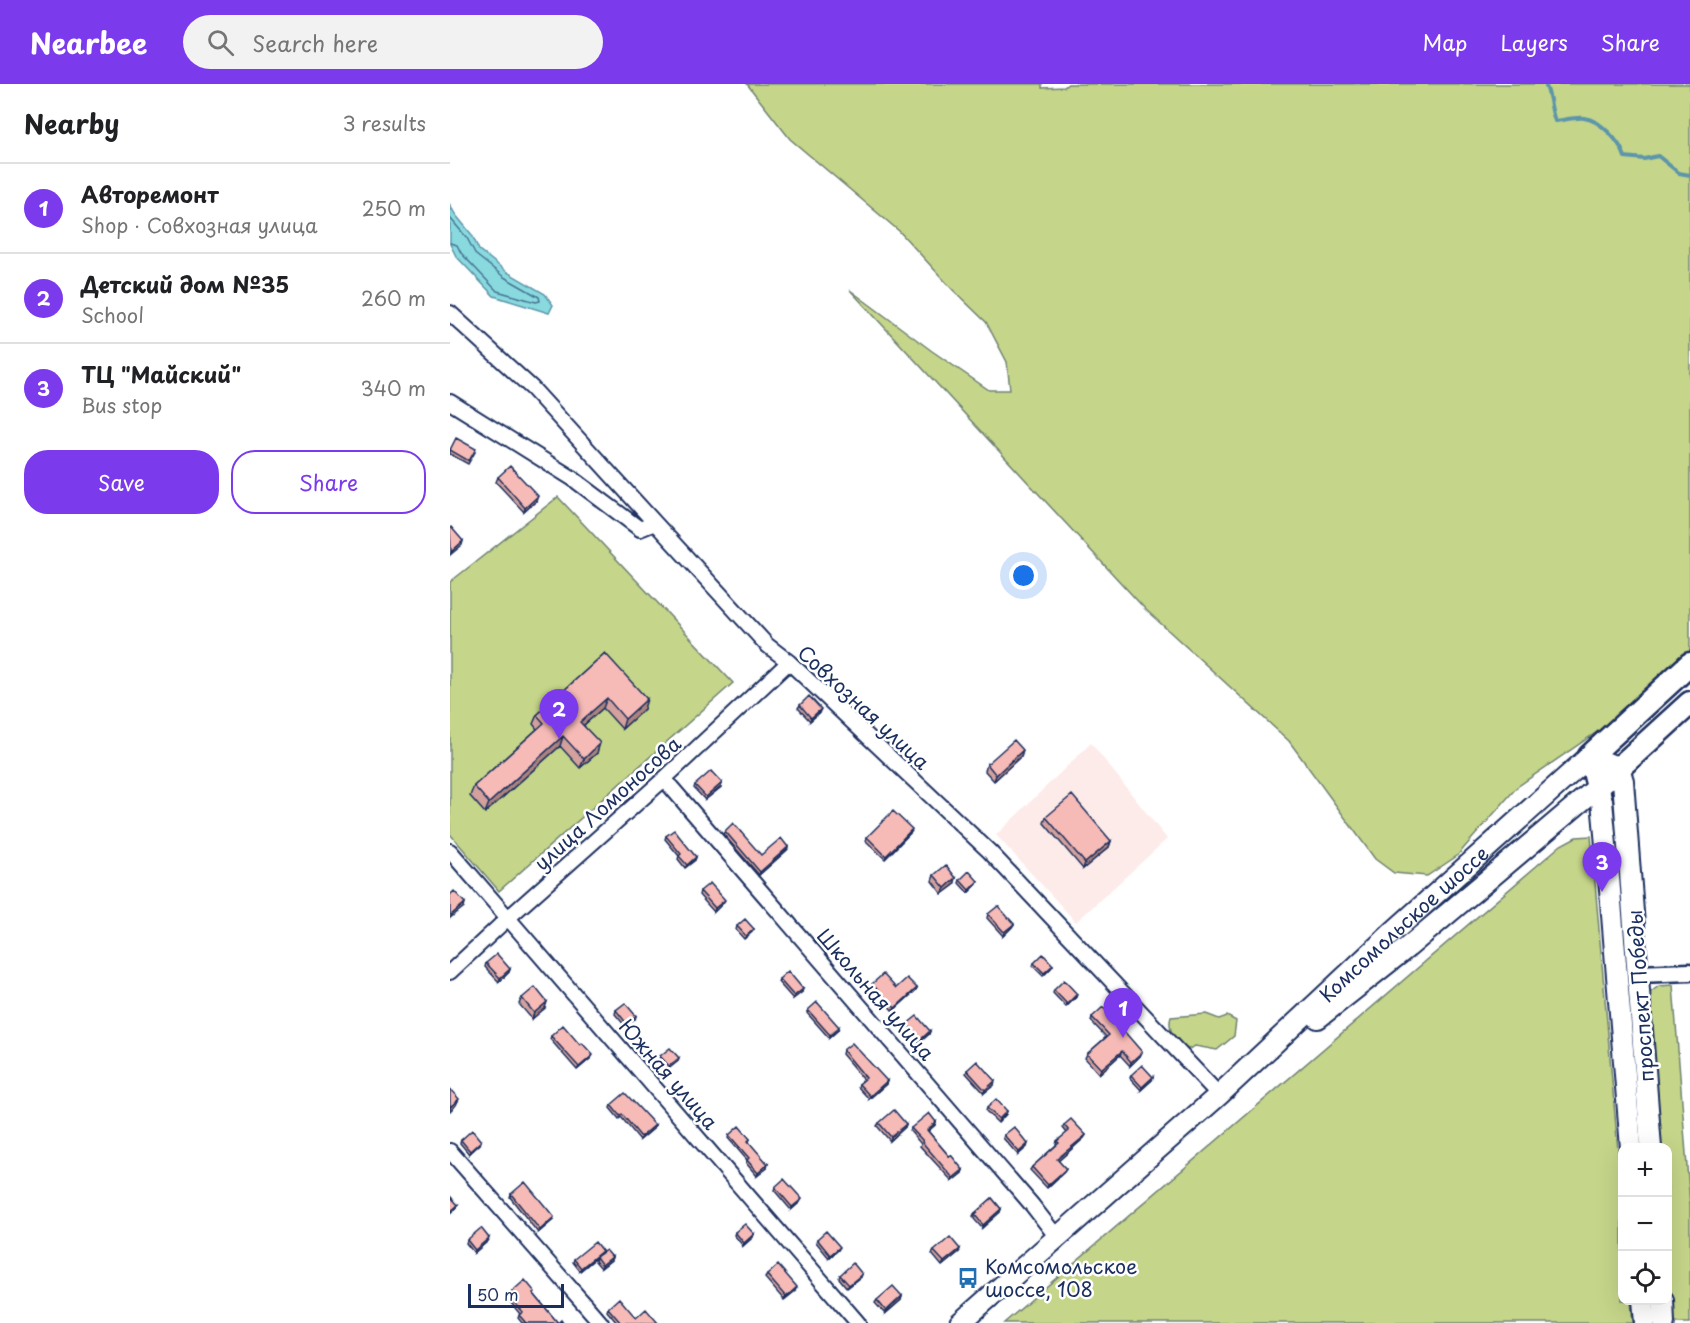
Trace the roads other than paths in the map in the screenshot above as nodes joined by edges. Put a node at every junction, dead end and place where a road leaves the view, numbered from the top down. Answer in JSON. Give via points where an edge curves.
{"nodes":[{"id":1,"x":450,"y":313,"type":"edge"},
{"id":2,"x":450,"y":402,"type":"edge"},
{"id":3,"x":655,"y":523,"type":"junction"},
{"id":4,"x":789,"y":662,"type":"junction"},
{"id":5,"x":1690,"y":664,"type":"edge"},
{"id":6,"x":1690,"y":703,"type":"edge"},
{"id":7,"x":1590,"y":756,"type":"junction"},
{"id":8,"x":1619,"y":768,"type":"junction"},
{"id":9,"x":664,"y":779,"type":"junction"},
{"id":10,"x":1598,"y":787,"type":"junction"},
{"id":11,"x":450,"y":851,"type":"edge"},
{"id":12,"x":508,"y":918,"type":"junction"},
{"id":13,"x":1393,"y":932,"type":"junction"},
{"id":14,"x":1408,"y":947,"type":"junction"},
{"id":15,"x":450,"y":972,"type":"edge"},
{"id":16,"x":1690,"y":972,"type":"edge"},
{"id":17,"x":1638,"y":974,"type":"junction"},
{"id":18,"x":1617,"y":976,"type":"junction"},
{"id":19,"x":1219,"y":1095,"type":"junction"},
{"id":20,"x":1631,"y":1143,"type":"edge"},
{"id":21,"x":1651,"y":1143,"type":"edge"},
{"id":22,"x":450,"y":1151,"type":"edge"},
{"id":23,"x":1056,"y":1236,"type":"junction"},
{"id":24,"x":1643,"y":1305,"type":"edge"},
{"id":25,"x":1663,"y":1305,"type":"edge"},
{"id":26,"x":601,"y":1323,"type":"edge"},
{"id":27,"x":858,"y":1323,"type":"edge"},
{"id":28,"x":960,"y":1323,"type":"edge"},
{"id":29,"x":1645,"y":1323,"type":"edge"},
{"id":30,"x":1664,"y":1323,"type":"edge"}],
"edges":[{"from":1,"to":3,"type":"street","name":"Совхозная улица","via":[[532,388]]},
{"from":2,"to":3,"type":"street","via":[[572,478],[640,529]]},
{"from":3,"to":4,"type":"street","name":"Совхозная улица","via":[[767,645]]},
{"from":4,"to":9,"type":"street","name":"улица Ломоносова"},
{"from":4,"to":19,"type":"street","name":"Совхозная улица","via":[[990,852]]},
{"from":5,"to":7,"type":"main road","name":"Комсомольское шоссе"},
{"from":6,"to":8,"type":"main road","name":"Комсомольское шоссе"},
{"from":7,"to":8,"type":"main road"},
{"from":7,"to":10,"type":"main road"},
{"from":7,"to":13,"type":"main road","name":"Комсомольское шоссе"},
{"from":8,"to":10,"type":"main road","name":"Комсомольское шоссе"},
{"from":8,"to":17,"type":"main road","name":"проспект Победы"},
{"from":9,"to":12,"type":"street","name":"улица Ломоносова"},
{"from":9,"to":23,"type":"street","name":"Школьная улица"},
{"from":10,"to":14,"type":"main road","name":"Комсомольское шоссе"},
{"from":10,"to":18,"type":"main road","name":"проспект Победы"},
{"from":11,"to":12,"type":"street","name":"Южная улица"},
{"from":12,"to":15,"type":"street","name":"улица Ломоносова"},
{"from":12,"to":27,"type":"street","name":"Южная улица"},
{"from":13,"to":14,"type":"main road"},
{"from":13,"to":19,"type":"main road","name":"Комсомольское шоссе"},
{"from":14,"to":19,"type":"main road","name":"Комсомольское шоссе"},
{"from":16,"to":17,"type":"street"},
{"from":17,"to":18,"type":"main road"},
{"from":17,"to":21,"type":"main road","name":"проспект Победы"},
{"from":18,"to":20,"type":"main road","name":"проспект Победы"},
{"from":19,"to":23,"type":"main road","name":"Комсомольское шоссе"},
{"from":22,"to":26,"type":"street"},
{"from":23,"to":28,"type":"main road","name":"Комсомольское шоссе"},
{"from":24,"to":29,"type":"main road"},
{"from":25,"to":30,"type":"main road"}]}
